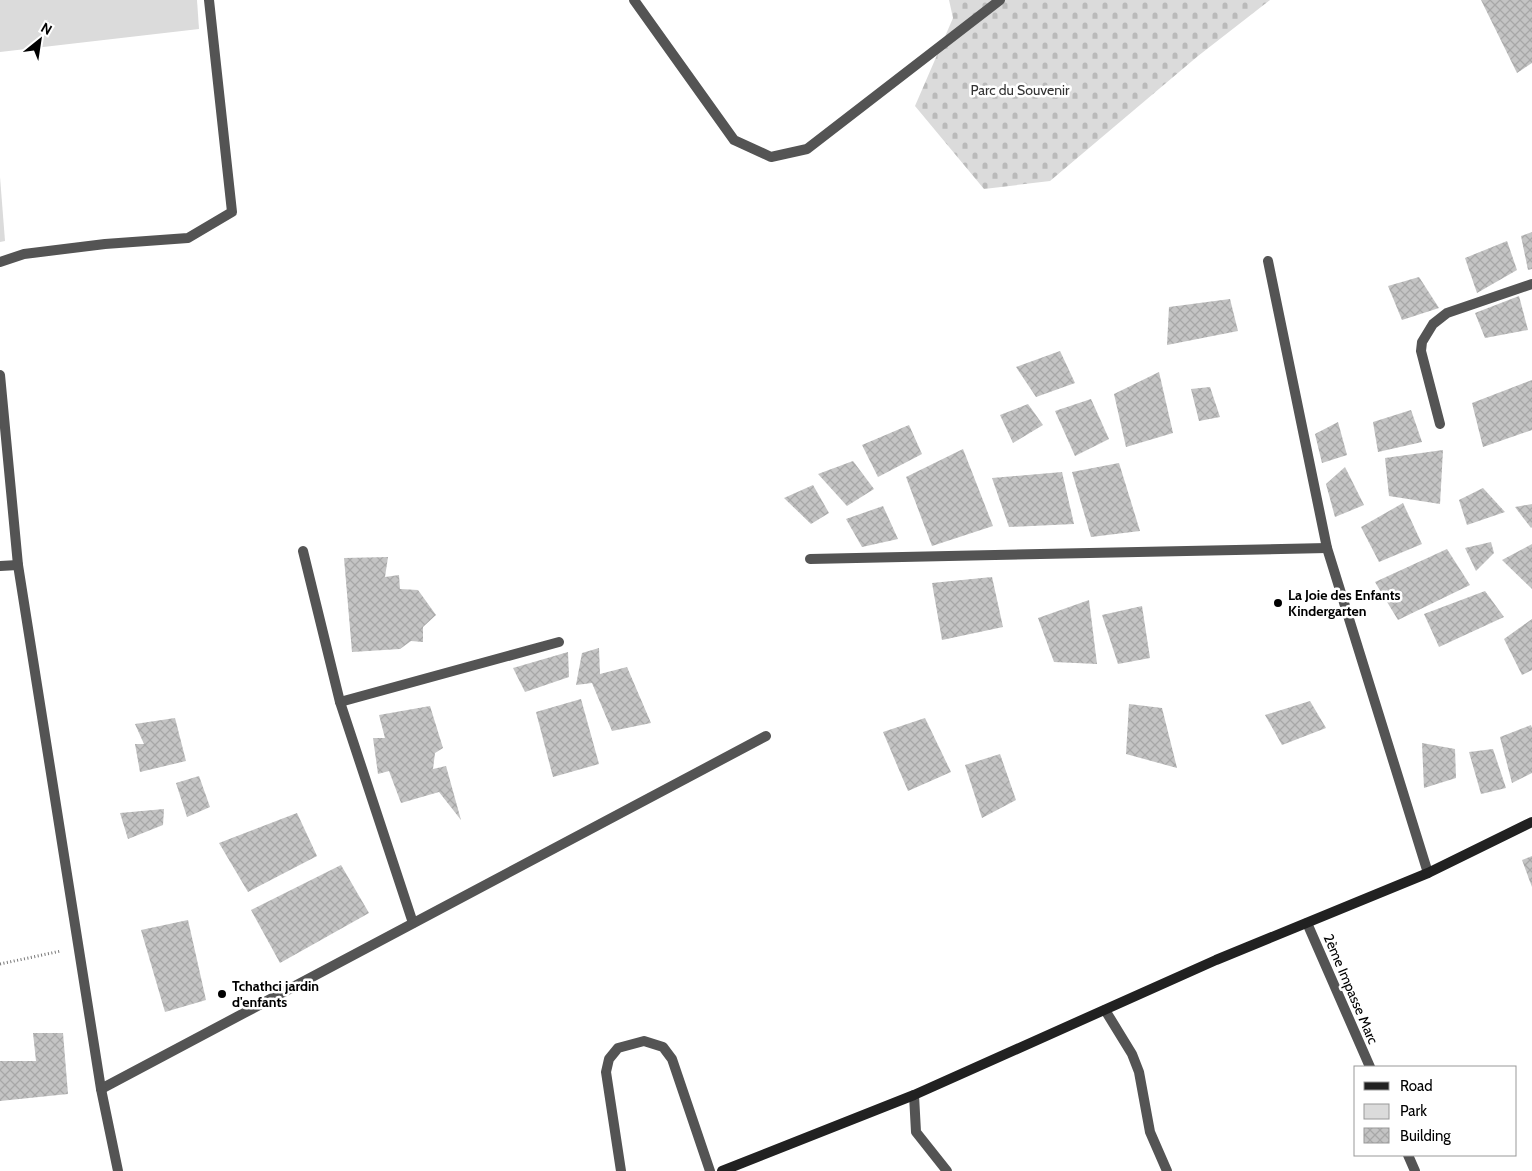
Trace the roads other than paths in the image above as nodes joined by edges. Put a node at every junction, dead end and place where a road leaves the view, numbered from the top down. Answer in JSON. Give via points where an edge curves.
{"nodes":[{"id":1,"x":209,"y":0,"type":"edge"},
{"id":2,"x":634,"y":0,"type":"edge"},
{"id":3,"x":1000,"y":0,"type":"edge"},
{"id":4,"x":1268,"y":261,"type":"dead end"},
{"id":5,"x":0,"y":262,"type":"edge"},
{"id":6,"x":1532,"y":284,"type":"edge"},
{"id":7,"x":0,"y":375,"type":"edge"},
{"id":8,"x":1440,"y":424,"type":"dead end"},
{"id":9,"x":1327,"y":548,"type":"junction"},
{"id":10,"x":303,"y":550,"type":"dead end"},
{"id":11,"x":810,"y":558,"type":"dead end"},
{"id":12,"x":18,"y":565,"type":"junction"},
{"id":13,"x":0,"y":566,"type":"edge"},
{"id":14,"x":559,"y":642,"type":"dead end"},
{"id":15,"x":340,"y":702,"type":"junction"},
{"id":16,"x":766,"y":736,"type":"dead end"},
{"id":17,"x":1532,"y":822,"type":"edge"},
{"id":18,"x":1428,"y":873,"type":"junction"},
{"id":19,"x":413,"y":923,"type":"junction"},
{"id":20,"x":1307,"y":923,"type":"junction"},
{"id":21,"x":1105,"y":1010,"type":"junction"},
{"id":22,"x":1370,"y":1066,"type":"edge"},
{"id":23,"x":101,"y":1089,"type":"junction"},
{"id":24,"x":914,"y":1095,"type":"junction"},
{"id":25,"x":1408,"y":1156,"type":"edge"},
{"id":26,"x":118,"y":1171,"type":"edge"},
{"id":27,"x":621,"y":1171,"type":"edge"},
{"id":28,"x":710,"y":1171,"type":"edge"},
{"id":29,"x":722,"y":1171,"type":"edge"},
{"id":30,"x":947,"y":1171,"type":"edge"},
{"id":31,"x":1167,"y":1171,"type":"edge"},
{"id":32,"x":1414,"y":1171,"type":"edge"}],
"edges":[{"from":1,"to":5,"type":"street","via":[[232,212],[188,238],[24,254]]},
{"from":2,"to":3,"type":"street","via":[[734,140],[771,157],[807,149]]},
{"from":4,"to":9,"type":"street"},
{"from":6,"to":8,"type":"street","via":[[1447,313],[1433,324],[1422,342],[1421,351]]},
{"from":7,"to":12,"type":"street"},
{"from":9,"to":11,"type":"street"},
{"from":9,"to":18,"type":"street"},
{"from":10,"to":15,"type":"street"},
{"from":12,"to":13,"type":"street"},
{"from":12,"to":23,"type":"street"},
{"from":14,"to":15,"type":"street"},
{"from":15,"to":19,"type":"street"},
{"from":16,"to":19,"type":"street"},
{"from":17,"to":18,"type":"main road"},
{"from":18,"to":20,"type":"main road"},
{"from":19,"to":23,"type":"street"},
{"from":20,"to":21,"type":"main road"},
{"from":20,"to":22,"type":"street","name":"2ème Impasse Marc"},
{"from":21,"to":24,"type":"main road"},
{"from":21,"to":31,"type":"street","via":[[1132,1054],[1139,1072],[1150,1132]]},
{"from":23,"to":26,"type":"street"},
{"from":24,"to":29,"type":"main road"},
{"from":24,"to":30,"type":"street","via":[[916,1132]]},
{"from":25,"to":32,"type":"street"},
{"from":27,"to":28,"type":"street","via":[[606,1072],[609,1059],[618,1048],[644,1041],[663,1047],[672,1060]]}]}
